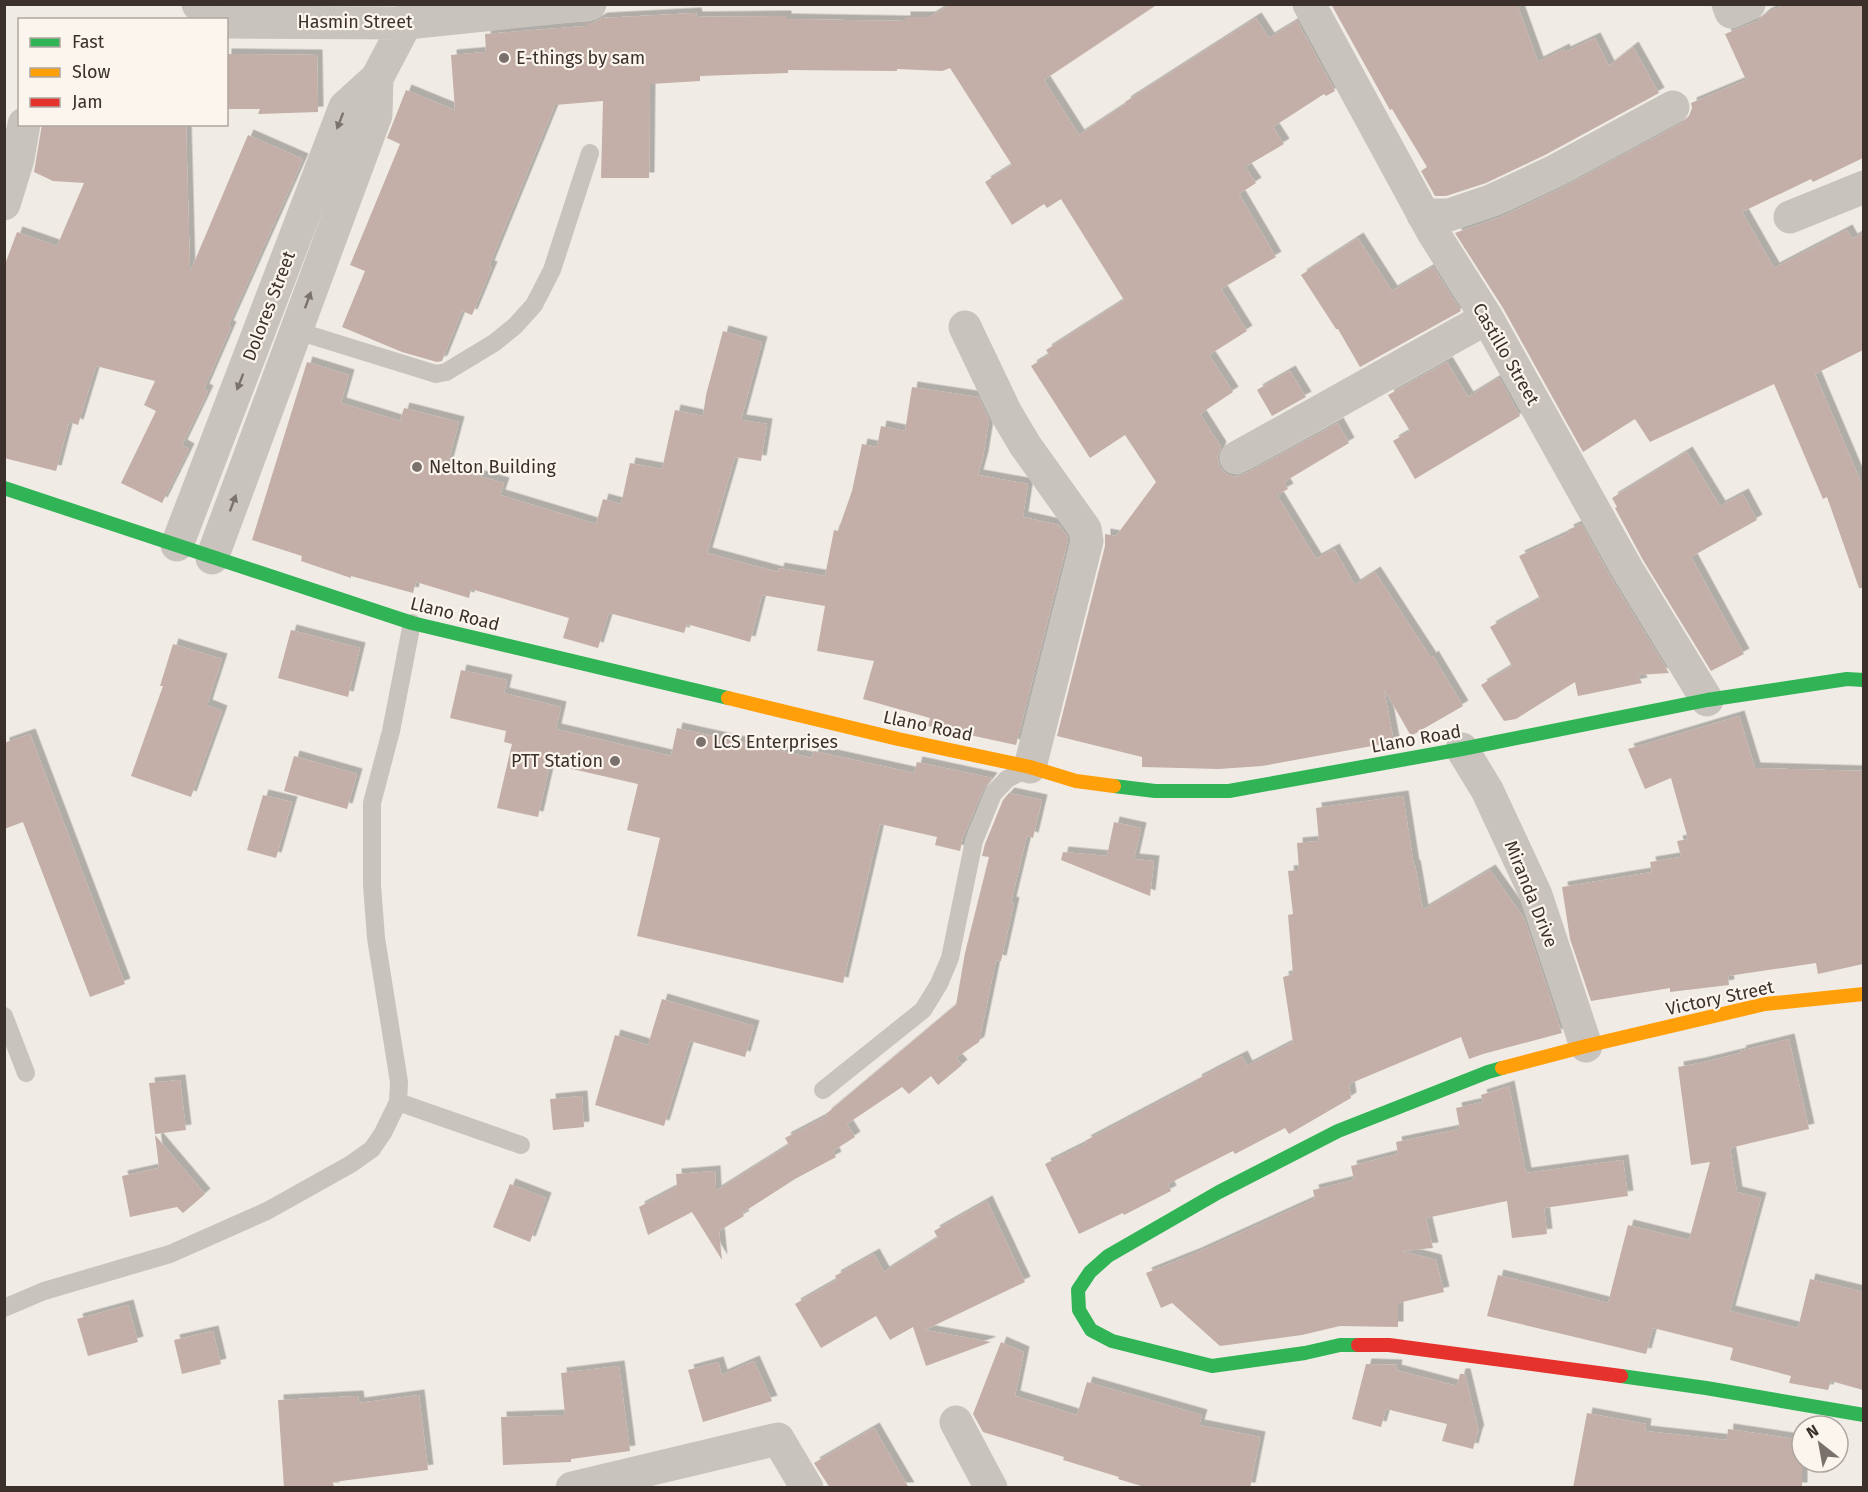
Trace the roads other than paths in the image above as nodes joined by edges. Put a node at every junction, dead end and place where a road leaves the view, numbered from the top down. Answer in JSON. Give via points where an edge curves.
{"nodes":[{"id":1,"x":198,"y":4,"type":"edge"},
{"id":2,"x":590,"y":4,"type":"edge"},
{"id":3,"x":1309,"y":4,"type":"edge"},
{"id":4,"x":412,"y":14,"type":"edge"},
{"id":5,"x":208,"y":18,"type":"edge"},
{"id":6,"x":228,"y":22,"type":"edge"},
{"id":7,"x":377,"y":78,"type":"junction"},
{"id":8,"x":1673,"y":107,"type":"dead end"},
{"id":9,"x":23,"y":126,"type":"edge"},
{"id":10,"x":11,"y":151,"type":"edge"},
{"id":11,"x":590,"y":153,"type":"dead end"},
{"id":12,"x":1863,"y":187,"type":"edge"},
{"id":13,"x":4,"y":204,"type":"edge"},
{"id":14,"x":1423,"y":215,"type":"junction"},
{"id":15,"x":1790,"y":217,"type":"dead end"},
{"id":16,"x":1487,"y":318,"type":"junction"},
{"id":17,"x":965,"y":327,"type":"dead end"},
{"id":18,"x":297,"y":330,"type":"junction"},
{"id":19,"x":1236,"y":458,"type":"dead end"},
{"id":20,"x":4,"y":488,"type":"edge"},
{"id":21,"x":177,"y":545,"type":"junction"},
{"id":22,"x":212,"y":558,"type":"junction"},
{"id":23,"x":412,"y":623,"type":"junction"},
{"id":24,"x":1863,"y":680,"type":"edge"},
{"id":25,"x":1707,"y":700,"type":"junction"},
{"id":26,"x":1462,"y":749,"type":"junction"},
{"id":27,"x":1030,"y":767,"type":"junction"},
{"id":28,"x":1863,"y":994,"type":"edge"},
{"id":29,"x":4,"y":1016,"type":"edge"},
{"id":30,"x":1586,"y":1046,"type":"junction"},
{"id":31,"x":26,"y":1073,"type":"dead end"},
{"id":32,"x":823,"y":1090,"type":"dead end"},
{"id":33,"x":398,"y":1102,"type":"junction"},
{"id":34,"x":521,"y":1145,"type":"dead end"},
{"id":35,"x":4,"y":1308,"type":"edge"},
{"id":36,"x":1863,"y":1415,"type":"edge"},
{"id":37,"x":956,"y":1422,"type":"dead end"},
{"id":38,"x":572,"y":1488,"type":"edge"},
{"id":39,"x":807,"y":1488,"type":"edge"},
{"id":40,"x":991,"y":1488,"type":"edge"}],
"edges":[{"from":1,"to":5,"type":"street"},
{"from":2,"to":4,"type":"street","name":"Hasmin Street"},
{"from":3,"to":14,"type":"street","name":"Castillo Street"},
{"from":4,"to":6,"type":"street","name":"Hasmin Street"},
{"from":4,"to":7,"type":"street","name":"Dolores Street"},
{"from":18,"to":7,"type":"street","name":"Dolores Street","one_way":true,"via":[[376,115]]},
{"from":7,"to":21,"type":"street","name":"Dolores Street","one_way":true,"via":[[345,107]]},
{"from":8,"to":14,"type":"street","via":[[1493,200],[1449,215]]},
{"from":9,"to":10,"type":"street"},
{"from":10,"to":13,"type":"street"},
{"from":11,"to":18,"type":"lane","via":[[552,270],[534,305],[494,343],[446,372],[436,374]]},
{"from":12,"to":15,"type":"street"},
{"from":14,"to":16,"type":"street","name":"Castillo Street"},
{"from":16,"to":19,"type":"street"},
{"from":16,"to":25,"type":"street","name":"Castillo Street","via":[[1627,569]]},
{"from":17,"to":27,"type":"street","via":[[1006,413],[1085,529],[1087,541]]},
{"from":22,"to":18,"type":"street","name":"Dolores Street","one_way":true},
{"from":20,"to":21,"type":"main road","name":"Llano Road"},
{"from":21,"to":22,"type":"main road","name":"Llano Road"},
{"from":22,"to":23,"type":"main road","name":"Llano Road"},
{"from":23,"to":27,"type":"main road","name":"Llano Road"},
{"from":23,"to":33,"type":"lane","via":[[372,803],[376,938],[399,1082]]},
{"from":24,"to":25,"type":"main road","name":"Llano Road","via":[[1847,679]]},
{"from":25,"to":26,"type":"main road","name":"Llano Road"},
{"from":26,"to":27,"type":"main road","name":"Llano Road","via":[[1229,791],[1155,790],[1076,781]]},
{"from":26,"to":30,"type":"street","name":"Miranda Drive","via":[[1487,790],[1536,895]]},
{"from":27,"to":32,"type":"lane","via":[[1007,779],[993,794],[974,842],[950,958],[923,1010]]},
{"from":28,"to":30,"type":"main road","name":"Victory Street","via":[[1765,1004]]},
{"from":29,"to":31,"type":"lane"},
{"from":30,"to":36,"type":"main road","name":"Victory Street","via":[[1456,1084],[1338,1131],[1219,1192],[1108,1256],[1078,1290],[1079,1310],[1091,1330],[1112,1341],[1212,1366],[1340,1345],[1389,1345],[1706,1388]]},
{"from":33,"to":34,"type":"lane"},
{"from":33,"to":35,"type":"lane","via":[[372,1149],[267,1211],[170,1254],[44,1291]]},
{"from":37,"to":40,"type":"street"},
{"from":38,"to":39,"type":"street","via":[[778,1439]]}]}
